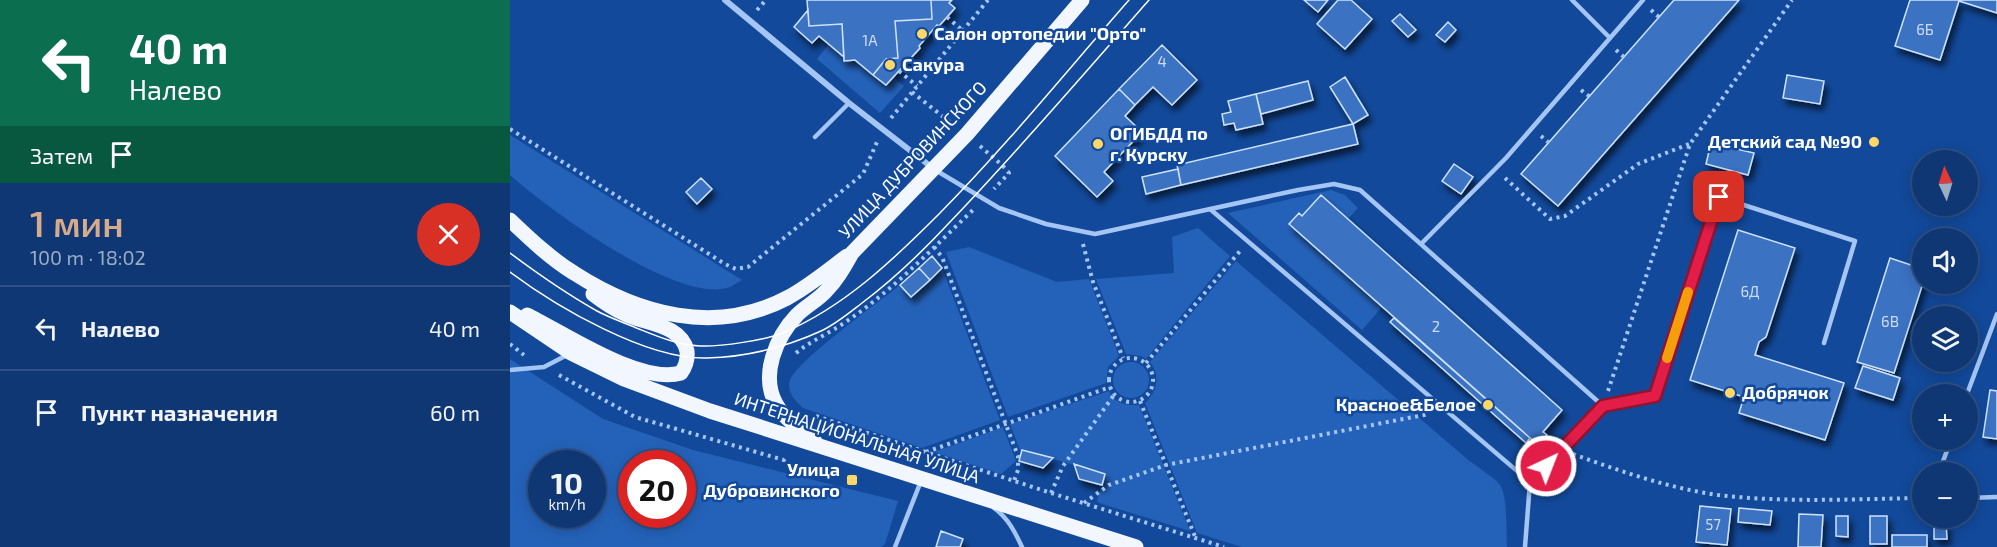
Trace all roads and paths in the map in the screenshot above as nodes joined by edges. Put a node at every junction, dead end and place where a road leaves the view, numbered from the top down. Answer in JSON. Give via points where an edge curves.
{"nodes":[{"id":1,"x":724,"y":0,"type":"edge"},
{"id":2,"x":988,"y":0,"type":"edge"},
{"id":3,"x":1082,"y":0,"type":"edge"},
{"id":4,"x":1572,"y":0,"type":"edge"},
{"id":5,"x":1643,"y":0,"type":"edge"},
{"id":6,"x":1792,"y":0,"type":"edge"},
{"id":7,"x":947,"y":17,"type":"dead end"},
{"id":8,"x":963,"y":30,"type":"junction"},
{"id":9,"x":1610,"y":38,"type":"junction"},
{"id":10,"x":899,"y":71,"type":"dead end"},
{"id":11,"x":917,"y":86,"type":"junction"},
{"id":12,"x":849,"y":103,"type":"junction"},
{"id":13,"x":883,"y":128,"type":"junction"},
{"id":14,"x":510,"y":129,"type":"edge"},
{"id":15,"x":815,"y":137,"type":"dead end"},
{"id":16,"x":1690,"y":144,"type":"junction"},
{"id":17,"x":935,"y":169,"type":"junction"},
{"id":18,"x":1494,"y":170,"type":"junction"},
{"id":19,"x":1210,"y":208,"type":"junction"},
{"id":20,"x":510,"y":220,"type":"edge"},
{"id":21,"x":1080,"y":235,"type":"dead end"},
{"id":22,"x":1248,"y":241,"type":"junction"},
{"id":23,"x":1422,"y":243,"type":"junction"},
{"id":24,"x":934,"y":247,"type":"dead end"},
{"id":25,"x":852,"y":253,"type":"junction"},
{"id":26,"x":573,"y":273,"type":"junction"},
{"id":27,"x":510,"y":310,"type":"edge"},
{"id":28,"x":1997,"y":314,"type":"edge"},
{"id":29,"x":1824,"y":343,"type":"dead end"},
{"id":30,"x":571,"y":353,"type":"junction"},
{"id":31,"x":1123,"y":359,"type":"junction"},
{"id":32,"x":1146,"y":363,"type":"junction"},
{"id":33,"x":510,"y":370,"type":"edge"},
{"id":34,"x":1971,"y":384,"type":"edge"},
{"id":35,"x":1110,"y":387,"type":"junction"},
{"id":36,"x":1114,"y":395,"type":"junction"},
{"id":37,"x":1140,"y":401,"type":"junction"},
{"id":38,"x":1603,"y":406,"type":"junction"},
{"id":39,"x":1447,"y":411,"type":"junction"},
{"id":40,"x":812,"y":414,"type":"dead end"},
{"id":41,"x":1005,"y":422,"type":"junction"},
{"id":42,"x":820,"y":447,"type":"junction"},
{"id":43,"x":1561,"y":450,"type":"junction"},
{"id":44,"x":925,"y":452,"type":"junction"},
{"id":45,"x":1166,"y":465,"type":"junction"},
{"id":46,"x":922,"y":479,"type":"junction"},
{"id":47,"x":1014,"y":481,"type":"junction"},
{"id":48,"x":1530,"y":482,"type":"junction"},
{"id":49,"x":1051,"y":493,"type":"junction"},
{"id":50,"x":1997,"y":497,"type":"edge"},
{"id":51,"x":980,"y":498,"type":"junction"},
{"id":52,"x":1912,"y":498,"type":"edge"},
{"id":53,"x":1978,"y":498,"type":"edge"},
{"id":54,"x":1084,"y":503,"type":"junction"},
{"id":55,"x":1196,"y":539,"type":"junction"},
{"id":56,"x":895,"y":547,"type":"edge"},
{"id":57,"x":1022,"y":547,"type":"edge"},
{"id":58,"x":1136,"y":547,"type":"edge"},
{"id":59,"x":1224,"y":547,"type":"edge"},
{"id":60,"x":1526,"y":547,"type":"edge"}],
"edges":[{"from":1,"to":12,"type":"street"},
{"from":2,"to":8,"type":"path"},
{"from":3,"to":17,"type":"main road","name":"УЛИЦА ДУБРОВИНСКОГО"},
{"from":4,"to":9,"type":"lane"},
{"from":5,"to":9,"type":"lane"},
{"from":6,"to":16,"type":"path"},
{"from":7,"to":8,"type":"path"},
{"from":8,"to":11,"type":"path"},
{"from":9,"to":18,"type":"lane"},
{"from":10,"to":11,"type":"path"},
{"from":11,"to":13,"type":"path"},
{"from":12,"to":13,"type":"street"},
{"from":12,"to":15,"type":"lane"},
{"from":13,"to":14,"type":"path","via":[[863,174],[748,267],[736,269]]},
{"from":13,"to":17,"type":"street"},
{"from":16,"to":18,"type":"path","via":[[1638,164],[1565,216],[1550,219]]},
{"from":16,"to":38,"type":"path"},
{"from":17,"to":19,"type":"lane","via":[[999,208],[1046,224],[1095,234]]},
{"from":17,"to":25,"type":"main road","name":"УЛИЦА ДУБРОВИНСКОГО"},
{"from":18,"to":23,"type":"lane"},
{"from":19,"to":22,"type":"lane"},
{"from":19,"to":23,"type":"lane","via":[[1334,184],[1360,190]]},
{"from":20,"to":26,"type":"main road"},
{"from":21,"to":31,"type":"path","via":[[1093,282]]},
{"from":22,"to":32,"type":"path"},
{"from":22,"to":39,"type":"lane"},
{"from":23,"to":38,"type":"lane"},
{"from":24,"to":41,"type":"path","via":[[942,257]]},
{"from":25,"to":26,"type":"main road","via":[[787,298],[762,309],[723,317],[658,313],[619,298]]},
{"from":25,"to":42,"type":"main road","name":"УЛИЦА ДУБРОВИНСКОГО","via":[[825,293],[798,314],[782,333],[770,378],[776,403],[783,413]]},
{"from":26,"to":27,"type":"main road","via":[[595,296],[625,314],[678,335],[688,357],[681,373],[662,376],[637,369]]},
{"from":27,"to":30,"type":"main road","name":"ИНТЕРНАЦИОНАЛЬНАЯ УЛИЦА"},
{"from":28,"to":34,"type":"lane"},
{"from":29,"to":38,"type":"lane","via":[[1855,241],[1719,197],[1655,396]]},
{"from":30,"to":33,"type":"lane","via":[[544,367]]},
{"from":30,"to":42,"type":"main road","name":"ИНТЕРНАЦИОНАЛЬНАЯ УЛИЦА","via":[[624,379]]},
{"from":31,"to":32,"type":"path","via":[[1137,358]]},
{"from":31,"to":35,"type":"path","via":[[1112,367]]},
{"from":32,"to":37,"type":"path","via":[[1153,382]]},
{"from":35,"to":36,"type":"path"},
{"from":35,"to":41,"type":"path"},
{"from":36,"to":37,"type":"path","via":[[1122,401]]},
{"from":36,"to":49,"type":"path","via":[[1062,466]]},
{"from":37,"to":45,"type":"path"},
{"from":38,"to":43,"type":"lane"},
{"from":39,"to":45,"type":"path"},
{"from":39,"to":48,"type":"lane"},
{"from":40,"to":44,"type":"path"},
{"from":41,"to":44,"type":"path"},
{"from":41,"to":47,"type":"path","via":[[1018,456]]},
{"from":42,"to":46,"type":"main road","name":"ИНТЕРНАЦИОНАЛЬНАЯ УЛИЦА"},
{"from":43,"to":48,"type":"lane"},
{"from":43,"to":52,"type":"path","via":[[1634,477],[1717,495],[1788,500]]},
{"from":44,"to":47,"type":"path"},
{"from":45,"to":54,"type":"path","via":[[1108,485]]},
{"from":45,"to":55,"type":"path"},
{"from":46,"to":51,"type":"main road","name":"ИНТЕРНАЦИОНАЛЬНАЯ УЛИЦА"},
{"from":46,"to":56,"type":"lane"},
{"from":47,"to":49,"type":"path"},
{"from":48,"to":60,"type":"lane"},
{"from":49,"to":54,"type":"path"},
{"from":50,"to":53,"type":"lane"},
{"from":51,"to":57,"type":"lane","via":[[1000,513]]},
{"from":51,"to":58,"type":"main road","name":"ИНТЕРНАЦИОНАЛЬНАЯ УЛИЦА"},
{"from":54,"to":55,"type":"path"},
{"from":55,"to":59,"type":"path"}]}
